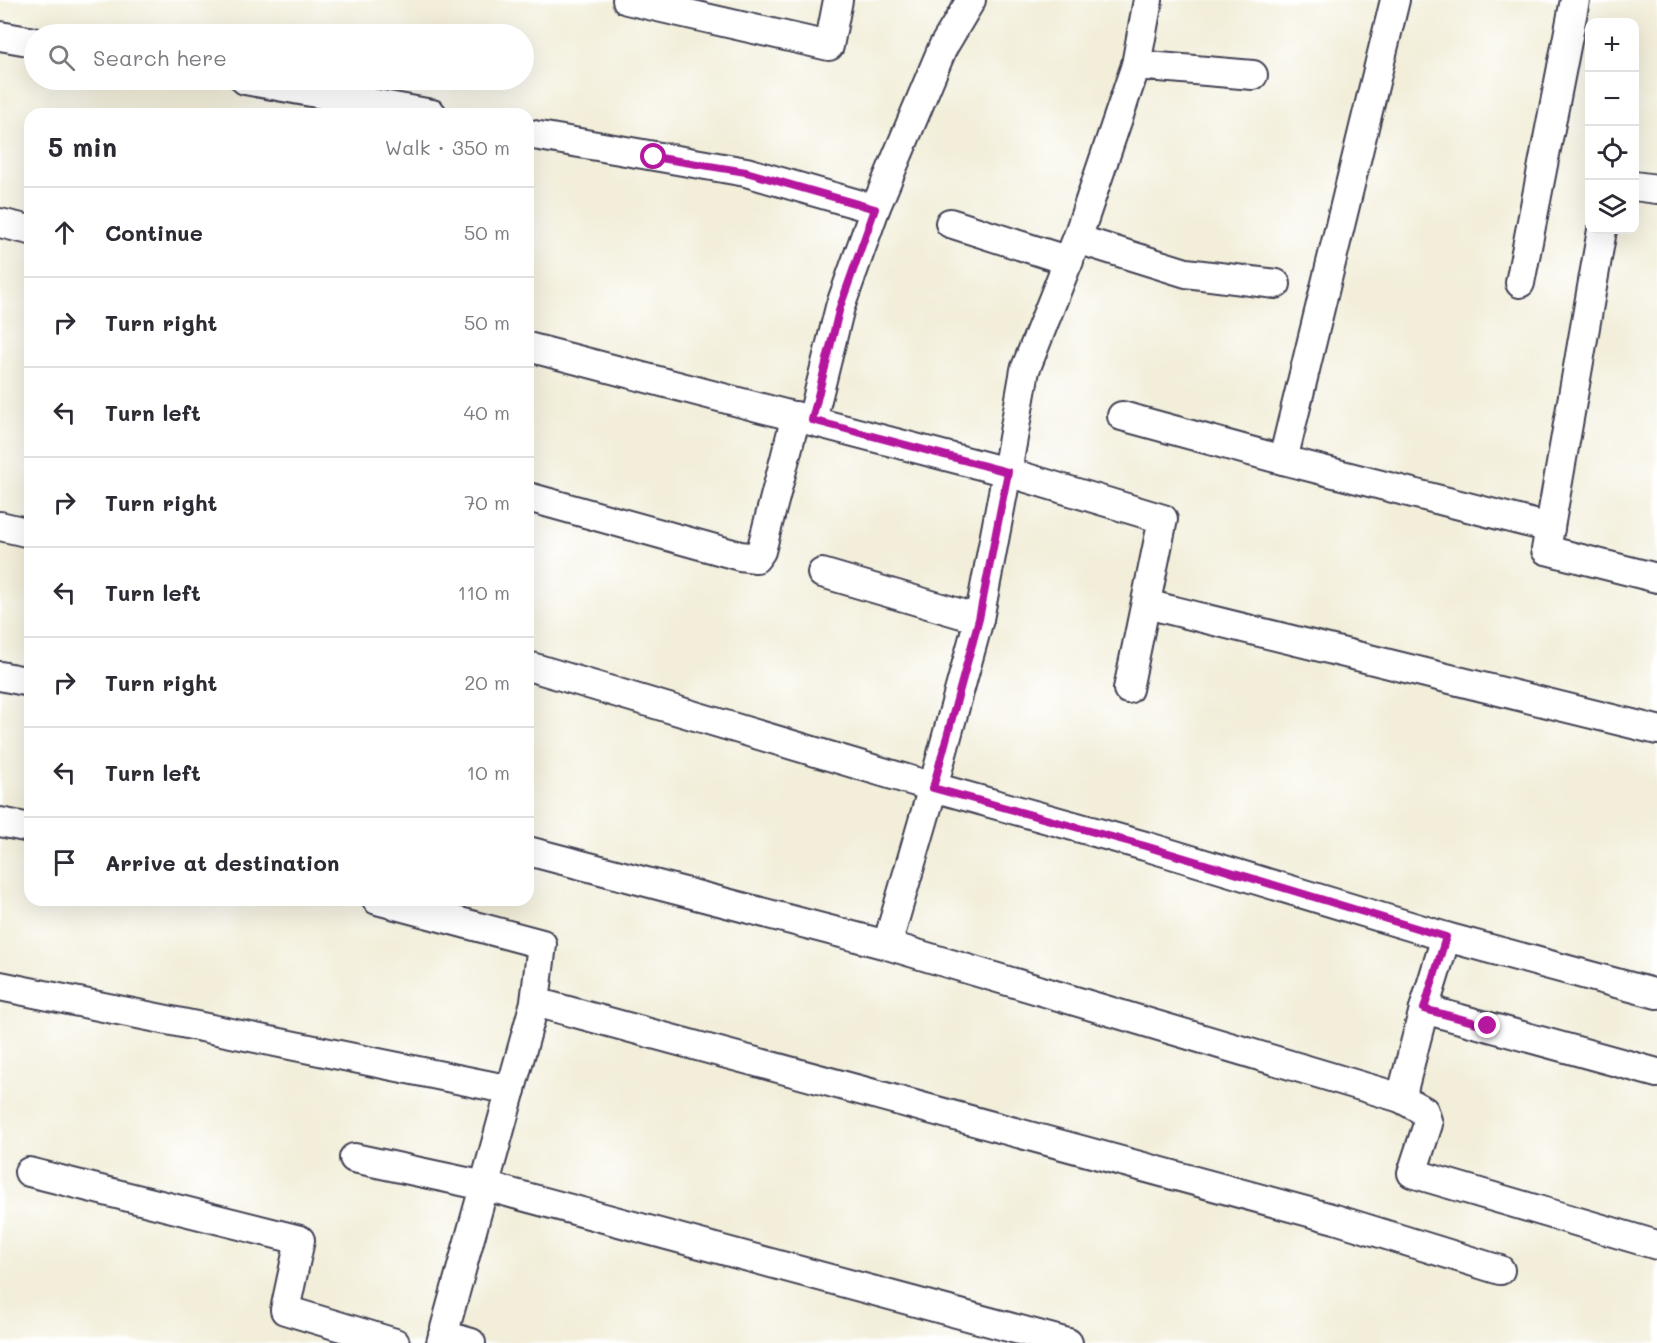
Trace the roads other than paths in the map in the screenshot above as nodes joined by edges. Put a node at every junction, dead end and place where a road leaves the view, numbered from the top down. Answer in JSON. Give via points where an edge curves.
{"nodes":[{"id":1,"x":627,"y":0,"type":"edge"},
{"id":2,"x":838,"y":0,"type":"edge"},
{"id":3,"x":971,"y":0,"type":"edge"},
{"id":4,"x":1148,"y":0,"type":"edge"},
{"id":5,"x":1395,"y":0,"type":"edge"},
{"id":6,"x":1575,"y":0,"type":"edge"},
{"id":7,"x":0,"y":36,"type":"edge"},
{"id":8,"x":24,"y":40,"type":"edge"},
{"id":9,"x":1136,"y":66,"type":"junction"},
{"id":10,"x":1253,"y":75,"type":"dead end"},
{"id":11,"x":300,"y":90,"type":"edge"},
{"id":12,"x":399,"y":108,"type":"edge"},
{"id":13,"x":534,"y":135,"type":"edge"},
{"id":14,"x":1639,"y":187,"type":"edge"},
{"id":15,"x":1657,"y":189,"type":"edge"},
{"id":16,"x":875,"y":209,"type":"junction"},
{"id":17,"x":0,"y":223,"type":"edge"},
{"id":18,"x":950,"y":223,"type":"dead end"},
{"id":19,"x":24,"y":229,"type":"edge"},
{"id":20,"x":1601,"y":234,"type":"edge"},
{"id":21,"x":1073,"y":250,"type":"junction"},
{"id":22,"x":1520,"y":283,"type":"dead end"},
{"id":23,"x":1276,"y":284,"type":"dead end"},
{"id":24,"x":534,"y":349,"type":"edge"},
{"id":25,"x":1122,"y":416,"type":"dead end"},
{"id":26,"x":804,"y":418,"type":"junction"},
{"id":27,"x":1283,"y":460,"type":"junction"},
{"id":28,"x":1008,"y":472,"type":"junction"},
{"id":29,"x":534,"y":499,"type":"edge"},
{"id":30,"x":0,"y":526,"type":"edge"},
{"id":31,"x":1550,"y":528,"type":"junction"},
{"id":32,"x":24,"y":531,"type":"edge"},
{"id":33,"x":822,"y":573,"type":"dead end"},
{"id":34,"x":1657,"y":578,"type":"edge"},
{"id":35,"x":1146,"y":604,"type":"junction"},
{"id":36,"x":979,"y":619,"type":"junction"},
{"id":37,"x":534,"y":668,"type":"edge"},
{"id":38,"x":0,"y":676,"type":"edge"},
{"id":39,"x":24,"y":681,"type":"edge"},
{"id":40,"x":1128,"y":689,"type":"dead end"},
{"id":41,"x":1657,"y":730,"type":"edge"},
{"id":42,"x":933,"y":788,"type":"junction"},
{"id":43,"x":0,"y":822,"type":"edge"},
{"id":44,"x":24,"y":827,"type":"edge"},
{"id":45,"x":534,"y":853,"type":"edge"},
{"id":46,"x":400,"y":906,"type":"edge"},
{"id":47,"x":1446,"y":937,"type":"junction"},
{"id":48,"x":887,"y":945,"type":"junction"},
{"id":49,"x":0,"y":986,"type":"edge"},
{"id":50,"x":1657,"y":994,"type":"edge"},
{"id":51,"x":536,"y":1002,"type":"junction"},
{"id":52,"x":1424,"y":1009,"type":"junction"},
{"id":53,"x":1657,"y":1073,"type":"edge"},
{"id":54,"x":511,"y":1090,"type":"junction"},
{"id":55,"x":1401,"y":1098,"type":"junction"},
{"id":56,"x":354,"y":1158,"type":"dead end"},
{"id":57,"x":29,"y":1172,"type":"dead end"},
{"id":58,"x":485,"y":1186,"type":"junction"},
{"id":59,"x":1657,"y":1245,"type":"edge"},
{"id":60,"x":1500,"y":1270,"type":"dead end"},
{"id":61,"x":442,"y":1339,"type":"edge"},
{"id":62,"x":395,"y":1343,"type":"edge"},
{"id":63,"x":471,"y":1343,"type":"edge"},
{"id":64,"x":1068,"y":1343,"type":"edge"}],
"edges":[{"from":1,"to":2,"type":"street","via":[[829,46]]},
{"from":3,"to":16,"type":"street","via":[[944,46]]},
{"from":4,"to":9,"type":"street"},
{"from":5,"to":27,"type":"street"},
{"from":6,"to":22,"type":"street"},
{"from":7,"to":8,"type":"street"},
{"from":9,"to":10,"type":"street"},
{"from":9,"to":21,"type":"street"},
{"from":11,"to":12,"type":"street"},
{"from":13,"to":16,"type":"street","via":[[746,172]]},
{"from":14,"to":15,"type":"street"},
{"from":16,"to":26,"type":"street"},
{"from":17,"to":19,"type":"street"},
{"from":18,"to":21,"type":"street"},
{"from":20,"to":31,"type":"street"},
{"from":21,"to":23,"type":"street","via":[[1186,273]]},
{"from":21,"to":28,"type":"street","via":[[1025,370]]},
{"from":24,"to":26,"type":"street"},
{"from":25,"to":27,"type":"street"},
{"from":26,"to":28,"type":"street"},
{"from":26,"to":29,"type":"street","via":[[756,558]]},
{"from":27,"to":31,"type":"street"},
{"from":28,"to":35,"type":"street","via":[[1163,519]]},
{"from":28,"to":36,"type":"street"},
{"from":30,"to":32,"type":"street"},
{"from":31,"to":34,"type":"street","via":[[1546,550]]},
{"from":33,"to":36,"type":"street"},
{"from":35,"to":40,"type":"street"},
{"from":35,"to":41,"type":"street"},
{"from":36,"to":42,"type":"street"},
{"from":37,"to":42,"type":"street"},
{"from":38,"to":39,"type":"street"},
{"from":42,"to":47,"type":"street","via":[[1145,846]]},
{"from":42,"to":48,"type":"street"},
{"from":43,"to":44,"type":"street"},
{"from":45,"to":48,"type":"street"},
{"from":46,"to":51,"type":"street","via":[[542,944]]},
{"from":47,"to":50,"type":"street"},
{"from":47,"to":52,"type":"street"},
{"from":48,"to":55,"type":"street"},
{"from":49,"to":54,"type":"street"},
{"from":51,"to":54,"type":"street"},
{"from":51,"to":60,"type":"street","via":[[1335,1219]]},
{"from":52,"to":53,"type":"street"},
{"from":52,"to":55,"type":"street"},
{"from":54,"to":58,"type":"street"},
{"from":55,"to":59,"type":"street","via":[[1424,1111],[1428,1124],[1412,1173]]},
{"from":56,"to":58,"type":"street"},
{"from":57,"to":62,"type":"street","via":[[300,1240],[285,1310]]},
{"from":58,"to":61,"type":"street"},
{"from":58,"to":64,"type":"street"},
{"from":61,"to":63,"type":"street"}]}
